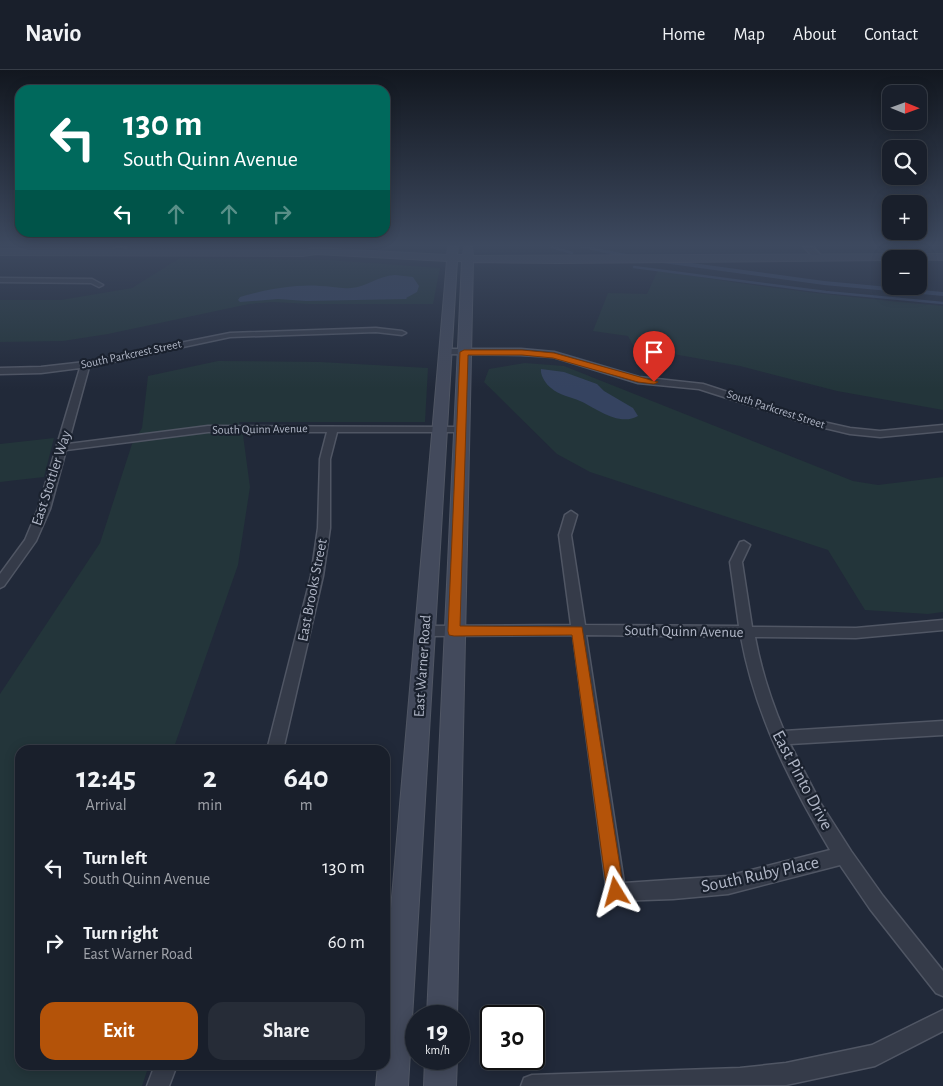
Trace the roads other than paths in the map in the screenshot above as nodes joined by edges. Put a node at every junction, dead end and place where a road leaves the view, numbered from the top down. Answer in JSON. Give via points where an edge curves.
{"nodes":[{"id":1,"x":450,"y":294,"type":"edge"},
{"id":2,"x":467,"y":294,"type":"edge"},
{"id":3,"x":402,"y":332,"type":"dead end"},
{"id":4,"x":446,"y":352,"type":"junction"},
{"id":5,"x":464,"y":352,"type":"junction"},
{"id":6,"x":85,"y":365,"type":"junction"},
{"id":7,"x":0,"y":371,"type":"edge"},
{"id":8,"x":913,"y":420,"type":"dead end"},
{"id":9,"x":333,"y":428,"type":"junction"},
{"id":10,"x":943,"y":428,"type":"edge"},
{"id":11,"x":439,"y":429,"type":"junction"},
{"id":12,"x":461,"y":429,"type":"junction"},
{"id":13,"x":924,"y":430,"type":"junction"},
{"id":14,"x":61,"y":448,"type":"junction"},
{"id":15,"x":571,"y":515,"type":"dead end"},
{"id":16,"x":744,"y":545,"type":"dead end"},
{"id":17,"x":0,"y":583,"type":"edge"},
{"id":18,"x":943,"y":625,"type":"edge"},
{"id":19,"x":578,"y":630,"type":"junction"},
{"id":20,"x":439,"y":631,"type":"junction"},
{"id":21,"x":745,"y":632,"type":"junction"},
{"id":22,"x":943,"y":728,"type":"edge"},
{"id":23,"x":779,"y":738,"type":"junction"},
{"id":24,"x":277,"y":745,"type":"edge"},
{"id":25,"x":844,"y":856,"type":"junction"},
{"id":26,"x":943,"y":986,"type":"edge"},
{"id":27,"x":442,"y":1005,"type":"edge"},
{"id":28,"x":943,"y":1020,"type":"edge"},
{"id":29,"x":164,"y":1070,"type":"edge"},
{"id":30,"x":441,"y":1070,"type":"edge"},
{"id":31,"x":158,"y":1086,"type":"edge"},
{"id":32,"x":392,"y":1086,"type":"edge"},
{"id":33,"x":440,"y":1086,"type":"edge"},
{"id":34,"x":532,"y":1086,"type":"edge"}],
"edges":[{"from":1,"to":4,"type":"main road","name":"East Warner Road"},
{"from":2,"to":5,"type":"main road","name":"East Warner Road"},
{"from":3,"to":6,"type":"street","name":"South Parkcrest Street","via":[[262,330],[211,337]]},
{"from":4,"to":5,"type":"street","name":"South Parkcrest Street"},
{"from":4,"to":11,"type":"main road","name":"East Warner Road"},
{"from":5,"to":12,"type":"main road","name":"East Warner Road"},
{"from":5,"to":13,"type":"street","name":"South Parkcrest Street","via":[[554,355],[669,388],[700,386],[810,422],[850,431],[880,434]]},
{"from":6,"to":7,"type":"street","name":"South Parkcrest Street"},
{"from":6,"to":14,"type":"street","name":"East Stottler Way"},
{"from":8,"to":13,"type":"street"},
{"from":9,"to":11,"type":"street","name":"South Quinn Avenue"},
{"from":9,"to":14,"type":"street","name":"South Quinn Avenue","via":[[208,429]]},
{"from":9,"to":24,"type":"street","name":"East Brooks Street","via":[[325,459],[324,528],[318,576]]},
{"from":10,"to":13,"type":"street","name":"South Parkcrest Street"},
{"from":11,"to":12,"type":"street","name":"South Quinn Avenue"},
{"from":11,"to":20,"type":"main road","name":"East Warner Road"},
{"from":12,"to":20,"type":"main road","name":"East Warner Road"},
{"from":14,"to":17,"type":"street","name":"East Stottler Way","via":[[44,510],[30,541]]},
{"from":15,"to":19,"type":"street","via":[[565,535]]},
{"from":16,"to":21,"type":"street","name":"East Pinto Drive","via":[[736,560]]},
{"from":18,"to":21,"type":"street","name":"South Quinn Avenue","via":[[856,633]]},
{"from":19,"to":20,"type":"street","name":"South Quinn Avenue"},
{"from":19,"to":21,"type":"street","name":"South Quinn Avenue"},
{"from":19,"to":25,"type":"street","name":"South Ruby Place","via":[[616,892],[728,885]]},
{"from":20,"to":27,"type":"main road","name":"East Warner Road"},
{"from":20,"to":32,"type":"main road","name":"East Warner Road"},
{"from":21,"to":23,"type":"street","name":"East Pinto Drive","via":[[762,696]]},
{"from":22,"to":23,"type":"street"},
{"from":23,"to":25,"type":"street","name":"East Pinto Drive"},
{"from":25,"to":26,"type":"street","name":"East Pinto Drive"},
{"from":28,"to":34,"type":"street","via":[[875,1054],[786,1074],[740,1080]]},
{"from":29,"to":31,"type":"street"},
{"from":30,"to":33,"type":"main road"}]}
